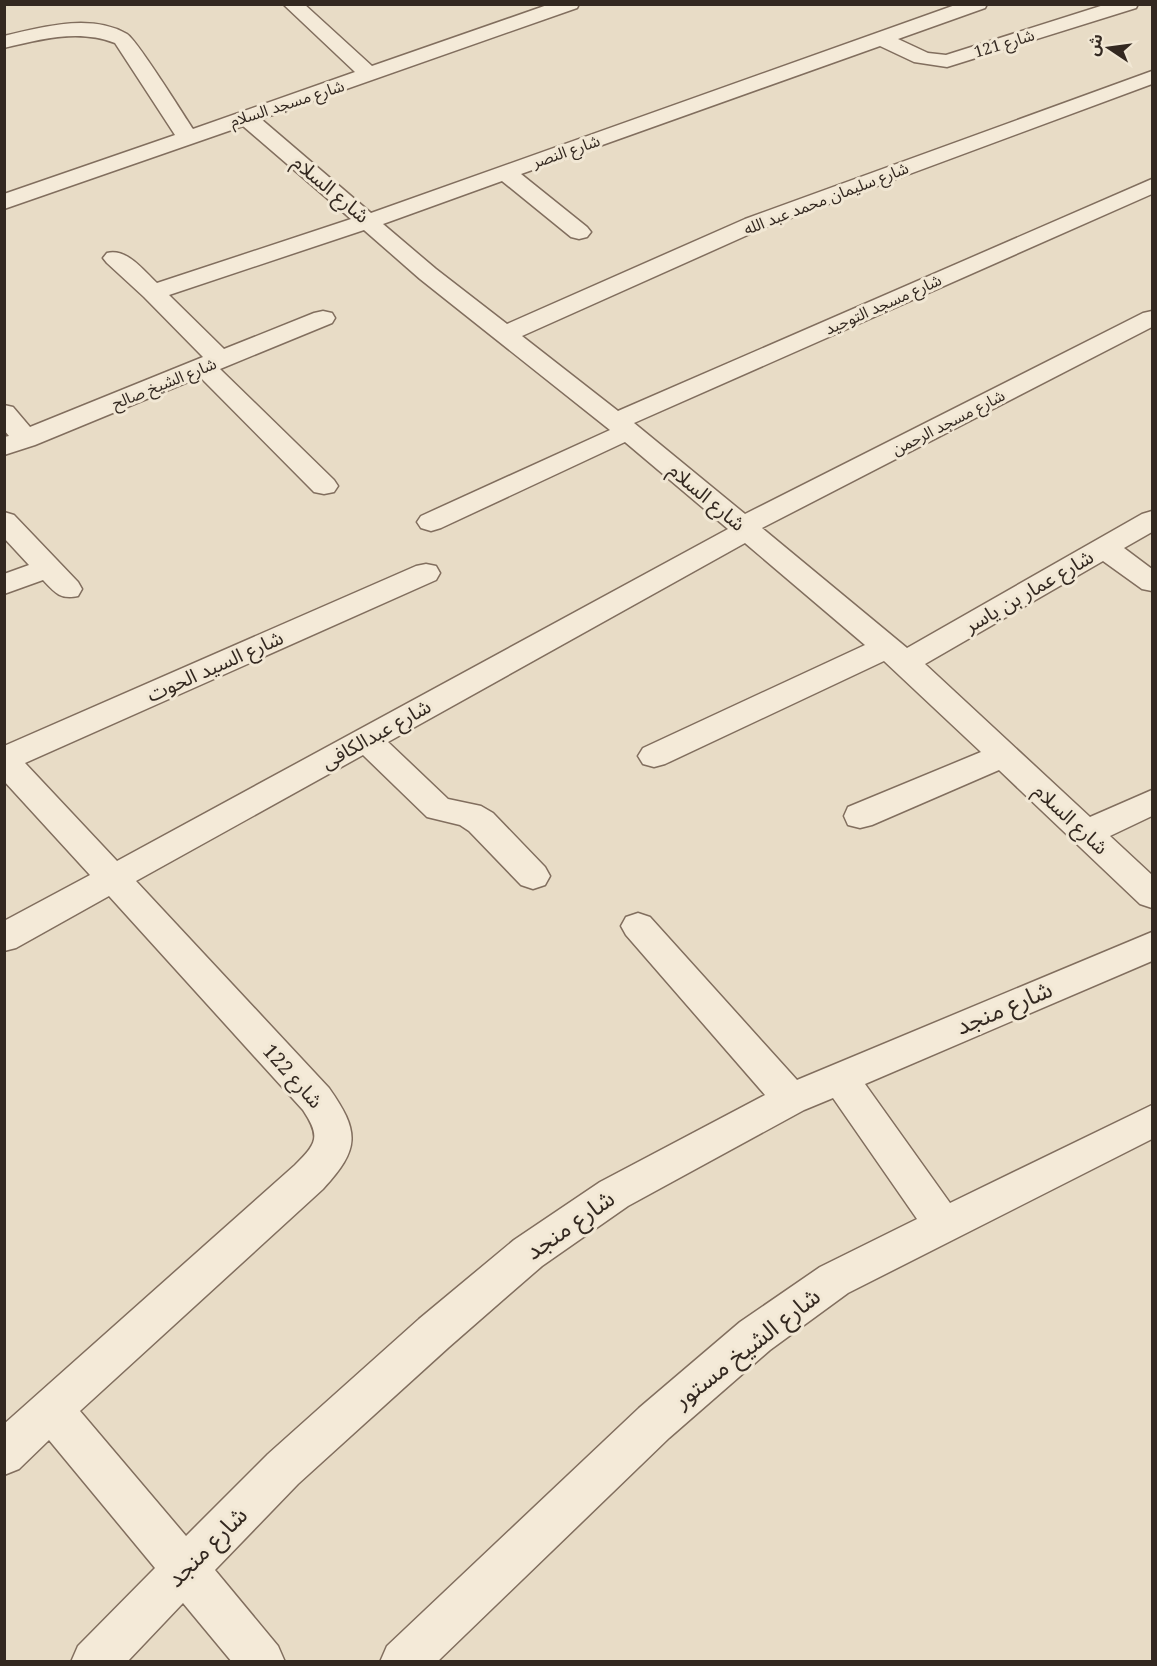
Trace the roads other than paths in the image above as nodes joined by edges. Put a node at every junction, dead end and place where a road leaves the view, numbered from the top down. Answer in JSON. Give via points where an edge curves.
{"nodes":[{"id":1,"x":292,"y":4,"type":"edge"},
{"id":2,"x":570,"y":4,"type":"edge"},
{"id":3,"x":1130,"y":4,"type":"edge"},
{"id":4,"x":961,"y":7,"type":"edge"},
{"id":5,"x":881,"y":38,"type":"junction"},
{"id":6,"x":4,"y":42,"type":"edge"},
{"id":7,"x":370,"y":75,"type":"junction"},
{"id":8,"x":1152,"y":77,"type":"edge"},
{"id":9,"x":246,"y":117,"type":"junction"},
{"id":10,"x":187,"y":136,"type":"junction"},
{"id":11,"x":505,"y":172,"type":"junction"},
{"id":12,"x":1152,"y":186,"type":"edge"},
{"id":13,"x":4,"y":202,"type":"edge"},
{"id":14,"x":369,"y":221,"type":"junction"},
{"id":15,"x":579,"y":232,"type":"dead end"},
{"id":16,"x":115,"y":258,"type":"dead end"},
{"id":17,"x":153,"y":292,"type":"junction"},
{"id":18,"x":323,"y":318,"type":"dead end"},
{"id":19,"x":1152,"y":318,"type":"edge"},
{"id":20,"x":505,"y":334,"type":"junction"},
{"id":21,"x":211,"y":363,"type":"junction"},
{"id":22,"x":4,"y":414,"type":"edge"},
{"id":23,"x":621,"y":426,"type":"junction"},
{"id":24,"x":15,"y":443,"type":"edge"},
{"id":25,"x":324,"y":486,"type":"dead end"},
{"id":26,"x":1152,"y":520,"type":"edge"},
{"id":27,"x":4,"y":521,"type":"edge"},
{"id":28,"x":431,"y":522,"type":"dead end"},
{"id":29,"x":746,"y":528,"type":"junction"},
{"id":30,"x":1104,"y":548,"type":"junction"},
{"id":31,"x":48,"y":568,"type":"junction"},
{"id":32,"x":426,"y":573,"type":"dead end"},
{"id":33,"x":1152,"y":582,"type":"edge"},
{"id":34,"x":4,"y":585,"type":"edge"},
{"id":35,"x":68,"y":589,"type":"dead end"},
{"id":36,"x":896,"y":655,"type":"junction"},
{"id":37,"x":366,"y":739,"type":"junction"},
{"id":38,"x":1003,"y":755,"type":"junction"},
{"id":39,"x":654,"y":756,"type":"dead end"},
{"id":40,"x":4,"y":760,"type":"edge"},
{"id":41,"x":1152,"y":802,"type":"edge"},
{"id":42,"x":861,"y":816,"type":"dead end"},
{"id":43,"x":1086,"y":833,"type":"junction"},
{"id":44,"x":533,"y":876,"type":"dead end"},
{"id":45,"x":112,"y":879,"type":"junction"},
{"id":46,"x":1152,"y":895,"type":"edge"},
{"id":47,"x":638,"y":926,"type":"dead end"},
{"id":48,"x":4,"y":938,"type":"edge"},
{"id":49,"x":1152,"y":946,"type":"edge"},
{"id":50,"x":840,"y":1078,"type":"junction"},
{"id":51,"x":791,"y":1099,"type":"junction"},
{"id":52,"x":1152,"y":1121,"type":"edge"},
{"id":53,"x":943,"y":1225,"type":"junction"},
{"id":54,"x":51,"y":1409,"type":"junction"},
{"id":55,"x":4,"y":1454,"type":"edge"},
{"id":56,"x":184,"y":1570,"type":"junction"},
{"id":57,"x":94,"y":1662,"type":"edge"},
{"id":58,"x":262,"y":1662,"type":"edge"},
{"id":59,"x":403,"y":1662,"type":"edge"}],
"edges":[{"from":1,"to":7,"type":"street"},
{"from":2,"to":7,"type":"street","name":"شارع مسجد السلام"},
{"from":3,"to":5,"type":"street","name":"شارع 121","via":[[947,61],[919,58]]},
{"from":4,"to":5,"type":"street","name":"شارع النصر"},
{"from":5,"to":11,"type":"street","name":"شارع النصر"},
{"from":6,"to":10,"type":"street","via":[[82,29],[106,31],[122,39]]},
{"from":7,"to":9,"type":"street","name":"شارع مسجد السلام"},
{"from":8,"to":20,"type":"street","name":"شارع سليمان محمد عبد الله","via":[[753,224]]},
{"from":9,"to":10,"type":"street","name":"شارع مسجد السلام"},
{"from":9,"to":14,"type":"street","name":"شارع السلام"},
{"from":10,"to":13,"type":"street","name":"شارع مسجد السلام"},
{"from":11,"to":14,"type":"street","name":"شارع النصر"},
{"from":11,"to":15,"type":"street"},
{"from":12,"to":23,"type":"street","name":"شارع مسجد التوحيد"},
{"from":14,"to":17,"type":"street","name":"شارع النصر"},
{"from":14,"to":20,"type":"street","name":"شارع السلام","via":[[428,274]]},
{"from":16,"to":17,"type":"street"},
{"from":17,"to":21,"type":"street"},
{"from":18,"to":21,"type":"street","name":"شارع الشيخ صالح"},
{"from":19,"to":29,"type":"street","name":"شارع مسجد الرحمن"},
{"from":20,"to":23,"type":"street","name":"شارع السلام"},
{"from":21,"to":24,"type":"street","name":"شارع الشيخ صالح"},
{"from":21,"to":25,"type":"street"},
{"from":22,"to":24,"type":"street"},
{"from":23,"to":28,"type":"street","name":"شارع مسجد التوحيد"},
{"from":23,"to":29,"type":"street","name":"شارع السلام"},
{"from":26,"to":30,"type":"street","name":"شارع عمار بن ياسر"},
{"from":27,"to":31,"type":"street"},
{"from":29,"to":36,"type":"street","name":"شارع السلام"},
{"from":29,"to":37,"type":"street","name":"شارع عبدالكافى"},
{"from":30,"to":33,"type":"street"},
{"from":30,"to":36,"type":"street","name":"شارع عمار بن ياسر"},
{"from":31,"to":34,"type":"street"},
{"from":31,"to":35,"type":"street"},
{"from":32,"to":40,"type":"street","name":"شارع السيد الحوت"},
{"from":36,"to":38,"type":"street","name":"شارع السلام"},
{"from":36,"to":39,"type":"street","name":"شارع عمار بن ياسر"},
{"from":37,"to":44,"type":"street","via":[[439,809],[469,815],[481,822]]},
{"from":37,"to":45,"type":"street","name":"شارع عبدالكافى"},
{"from":38,"to":42,"type":"street"},
{"from":38,"to":43,"type":"street","name":"شارع السلام"},
{"from":40,"to":45,"type":"street","name":"شارع 122"},
{"from":41,"to":43,"type":"street"},
{"from":43,"to":46,"type":"street","name":"شارع السلام"},
{"from":45,"to":48,"type":"street","name":"شارع عبدالكافى"},
{"from":45,"to":54,"type":"street","name":"شارع 122","via":[[316,1099],[330,1118],[335,1137],[328,1158],[309,1178]]},
{"from":47,"to":51,"type":"street"},
{"from":49,"to":50,"type":"street","name":"شارع منجد"},
{"from":50,"to":51,"type":"street","name":"شارع منجد"},
{"from":50,"to":53,"type":"street"},
{"from":51,"to":56,"type":"street","name":"شارع منجد","via":[[614,1194],[528,1252],[283,1470]]},
{"from":52,"to":53,"type":"street","name":"شارع الشيخ مستور"},
{"from":53,"to":59,"type":"street","name":"شارع الشيخ مستور","via":[[834,1280],[755,1336],[654,1423]]},
{"from":54,"to":55,"type":"street","name":"شارع 122"},
{"from":54,"to":56,"type":"street"},
{"from":56,"to":57,"type":"street","name":"شارع منجد"},
{"from":56,"to":58,"type":"street"}]}
